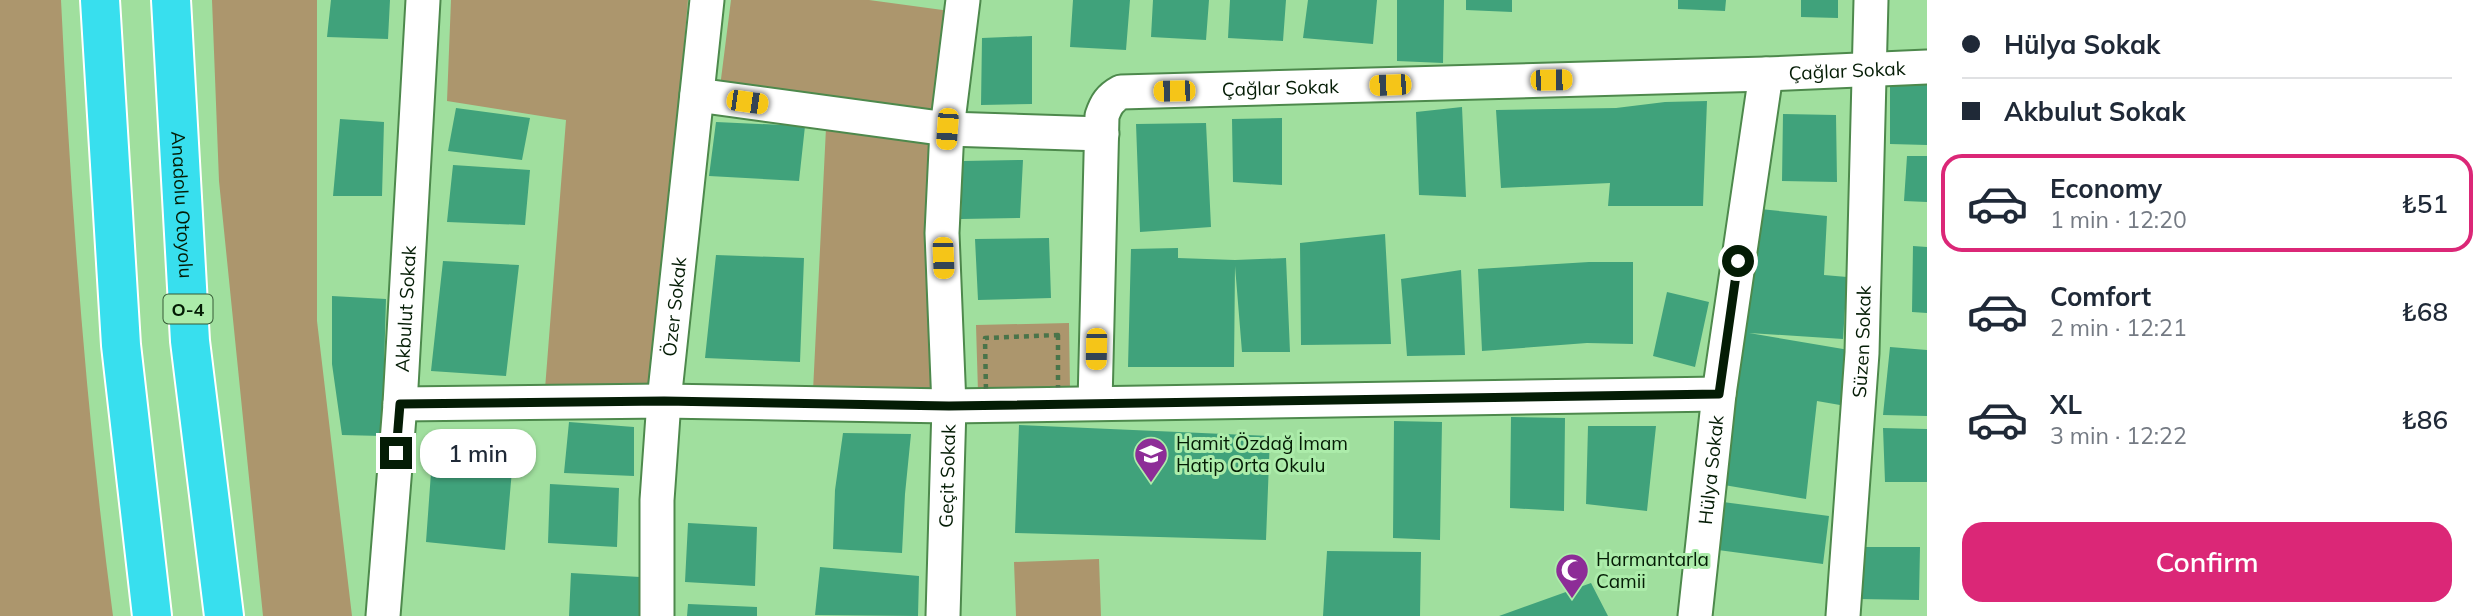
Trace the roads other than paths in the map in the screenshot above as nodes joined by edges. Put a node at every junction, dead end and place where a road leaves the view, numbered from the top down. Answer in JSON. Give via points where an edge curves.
{"nodes":[{"id":1,"x":100,"y":0,"type":"edge"},
{"id":2,"x":171,"y":0,"type":"edge"},
{"id":3,"x":423,"y":0,"type":"edge"},
{"id":4,"x":707,"y":0,"type":"edge"},
{"id":5,"x":963,"y":0,"type":"edge"},
{"id":6,"x":1871,"y":0,"type":"edge"},
{"id":7,"x":1927,"y":67,"type":"edge"},
{"id":8,"x":1870,"y":68,"type":"junction"},
{"id":9,"x":1766,"y":74,"type":"junction"},
{"id":10,"x":697,"y":95,"type":"junction"},
{"id":11,"x":947,"y":129,"type":"junction"},
{"id":12,"x":1102,"y":134,"type":"junction"},
{"id":13,"x":1719,"y":394,"type":"junction"},
{"id":14,"x":664,"y":401,"type":"junction"},
{"id":15,"x":1095,"y":402,"type":"junction"},
{"id":16,"x":400,"y":404,"type":"junction"},
{"id":17,"x":949,"y":406,"type":"junction"},
{"id":18,"x":152,"y":616,"type":"edge"},
{"id":19,"x":224,"y":616,"type":"edge"},
{"id":20,"x":383,"y":616,"type":"edge"},
{"id":21,"x":657,"y":616,"type":"edge"},
{"id":22,"x":943,"y":616,"type":"edge"},
{"id":23,"x":1695,"y":616,"type":"edge"},
{"id":24,"x":1843,"y":616,"type":"edge"}],
"edges":[{"from":1,"to":18,"type":"highway","via":[[121,345]]},
{"from":2,"to":19,"type":"highway","name":"Anadolu Otoyolu","number":"O-4","via":[[190,341]]},
{"from":3,"to":16,"type":"street","name":"Akbulut Sokak"},
{"from":4,"to":10,"type":"street","name":"Özer Sokak"},
{"from":5,"to":11,"type":"street","name":"Geçit Sokak"},
{"from":6,"to":8,"type":"street","name":"Süzen Sokak"},
{"from":7,"to":8,"type":"street","name":"Çağlar Sokak"},
{"from":8,"to":9,"type":"street","name":"Çağlar Sokak"},
{"from":8,"to":24,"type":"street","name":"Süzen Sokak","via":[[1862,353]]},
{"from":9,"to":12,"type":"street","name":"Çağlar Sokak","via":[[1121,92],[1105,105]]},
{"from":9,"to":13,"type":"street","name":"Hülya Sokak"},
{"from":10,"to":11,"type":"street"},
{"from":10,"to":14,"type":"street","name":"Özer Sokak"},
{"from":11,"to":12,"type":"street"},
{"from":11,"to":17,"type":"street","name":"Geçit Sokak","via":[[942,233]]},
{"from":12,"to":15,"type":"street","name":"Çağlar Sokak"},
{"from":13,"to":15,"type":"street"},
{"from":13,"to":23,"type":"street","name":"Hülya Sokak"},
{"from":14,"to":16,"type":"street"},
{"from":14,"to":17,"type":"street"},
{"from":14,"to":21,"type":"street","name":"Özer Sokak","via":[[657,500]]},
{"from":15,"to":17,"type":"street"},
{"from":16,"to":20,"type":"street","name":"Akbulut Sokak"},
{"from":17,"to":22,"type":"street","name":"Geçit Sokak"}]}
